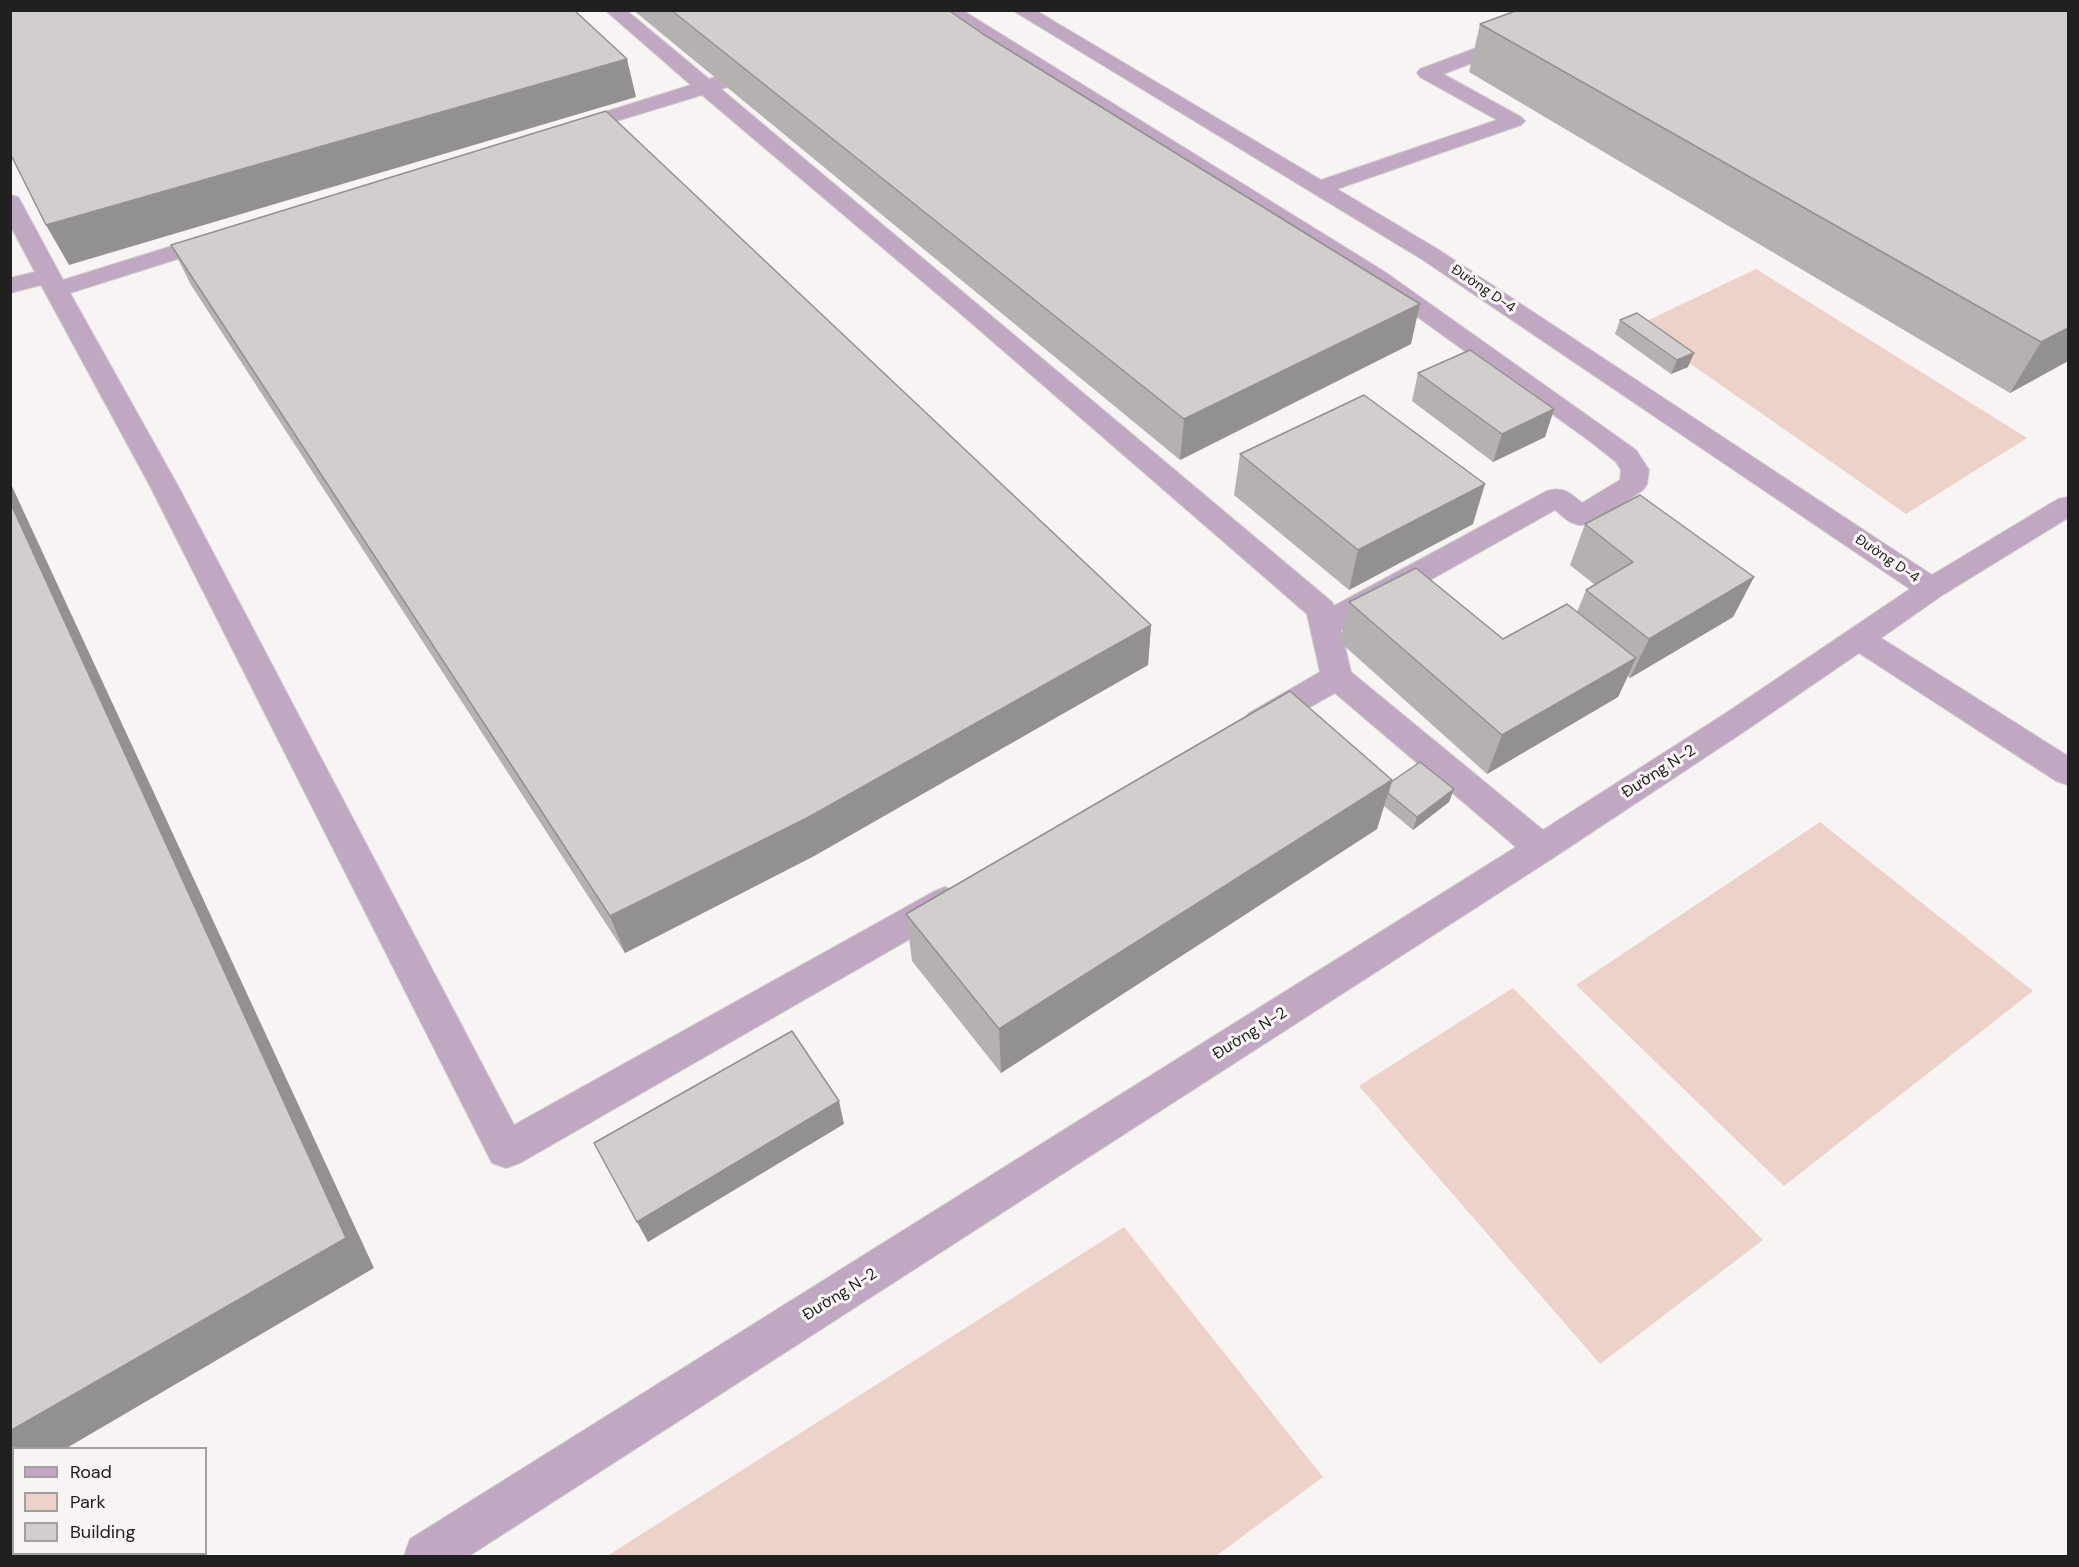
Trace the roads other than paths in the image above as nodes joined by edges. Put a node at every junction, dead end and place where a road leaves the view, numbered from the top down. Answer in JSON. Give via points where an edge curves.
{"nodes":[{"id":1,"x":614,"y":10,"type":"edge"},
{"id":2,"x":1021,"y":10,"type":"edge"},
{"id":3,"x":1597,"y":10,"type":"edge"},
{"id":4,"x":943,"y":14,"type":"edge"},
{"id":5,"x":784,"y":63,"type":"edge"},
{"id":6,"x":706,"y":87,"type":"junction"},
{"id":7,"x":548,"y":136,"type":"edge"},
{"id":8,"x":1320,"y":188,"type":"junction"},
{"id":9,"x":10,"y":202,"type":"edge"},
{"id":10,"x":246,"y":230,"type":"edge"},
{"id":11,"x":52,"y":282,"type":"junction"},
{"id":12,"x":10,"y":286,"type":"edge"},
{"id":13,"x":2068,"y":506,"type":"edge"},
{"id":14,"x":1931,"y":589,"type":"junction"},
{"id":15,"x":1325,"y":624,"type":"junction"},
{"id":16,"x":1859,"y":638,"type":"junction"},
{"id":17,"x":1337,"y":676,"type":"junction"},
{"id":18,"x":1233,"y":737,"type":"edge"},
{"id":19,"x":2068,"y":772,"type":"edge"},
{"id":20,"x":1541,"y":848,"type":"junction"},
{"id":21,"x":974,"y":886,"type":"edge"},
{"id":22,"x":427,"y":1557,"type":"edge"}],
"edges":[{"from":1,"to":6,"type":"street"},
{"from":2,"to":8,"type":"street","name":"Đường D-4"},
{"from":3,"to":8,"type":"street","via":[[1426,73],[1514,121]]},
{"from":4,"to":15,"type":"street","via":[[1377,277],[1600,436],[1626,456],[1635,470],[1633,484],[1581,516],[1557,497]]},
{"from":5,"to":6,"type":"street"},
{"from":6,"to":7,"type":"street"},
{"from":6,"to":15,"type":"street","via":[[1321,609]]},
{"from":8,"to":14,"type":"street","name":"Đường D-4","via":[[1431,255]]},
{"from":9,"to":11,"type":"street"},
{"from":10,"to":11,"type":"street"},
{"from":11,"to":12,"type":"street"},
{"from":11,"to":21,"type":"street","via":[[164,486],[507,1150]]},
{"from":13,"to":14,"type":"street","name":"Đường N-2"},
{"from":14,"to":16,"type":"street","name":"Đường N-2"},
{"from":15,"to":17,"type":"street"},
{"from":16,"to":19,"type":"street"},
{"from":16,"to":20,"type":"street","name":"Đường N-2"},
{"from":17,"to":18,"type":"street"},
{"from":17,"to":20,"type":"street"},
{"from":20,"to":22,"type":"street","name":"Đường N-2"}]}
